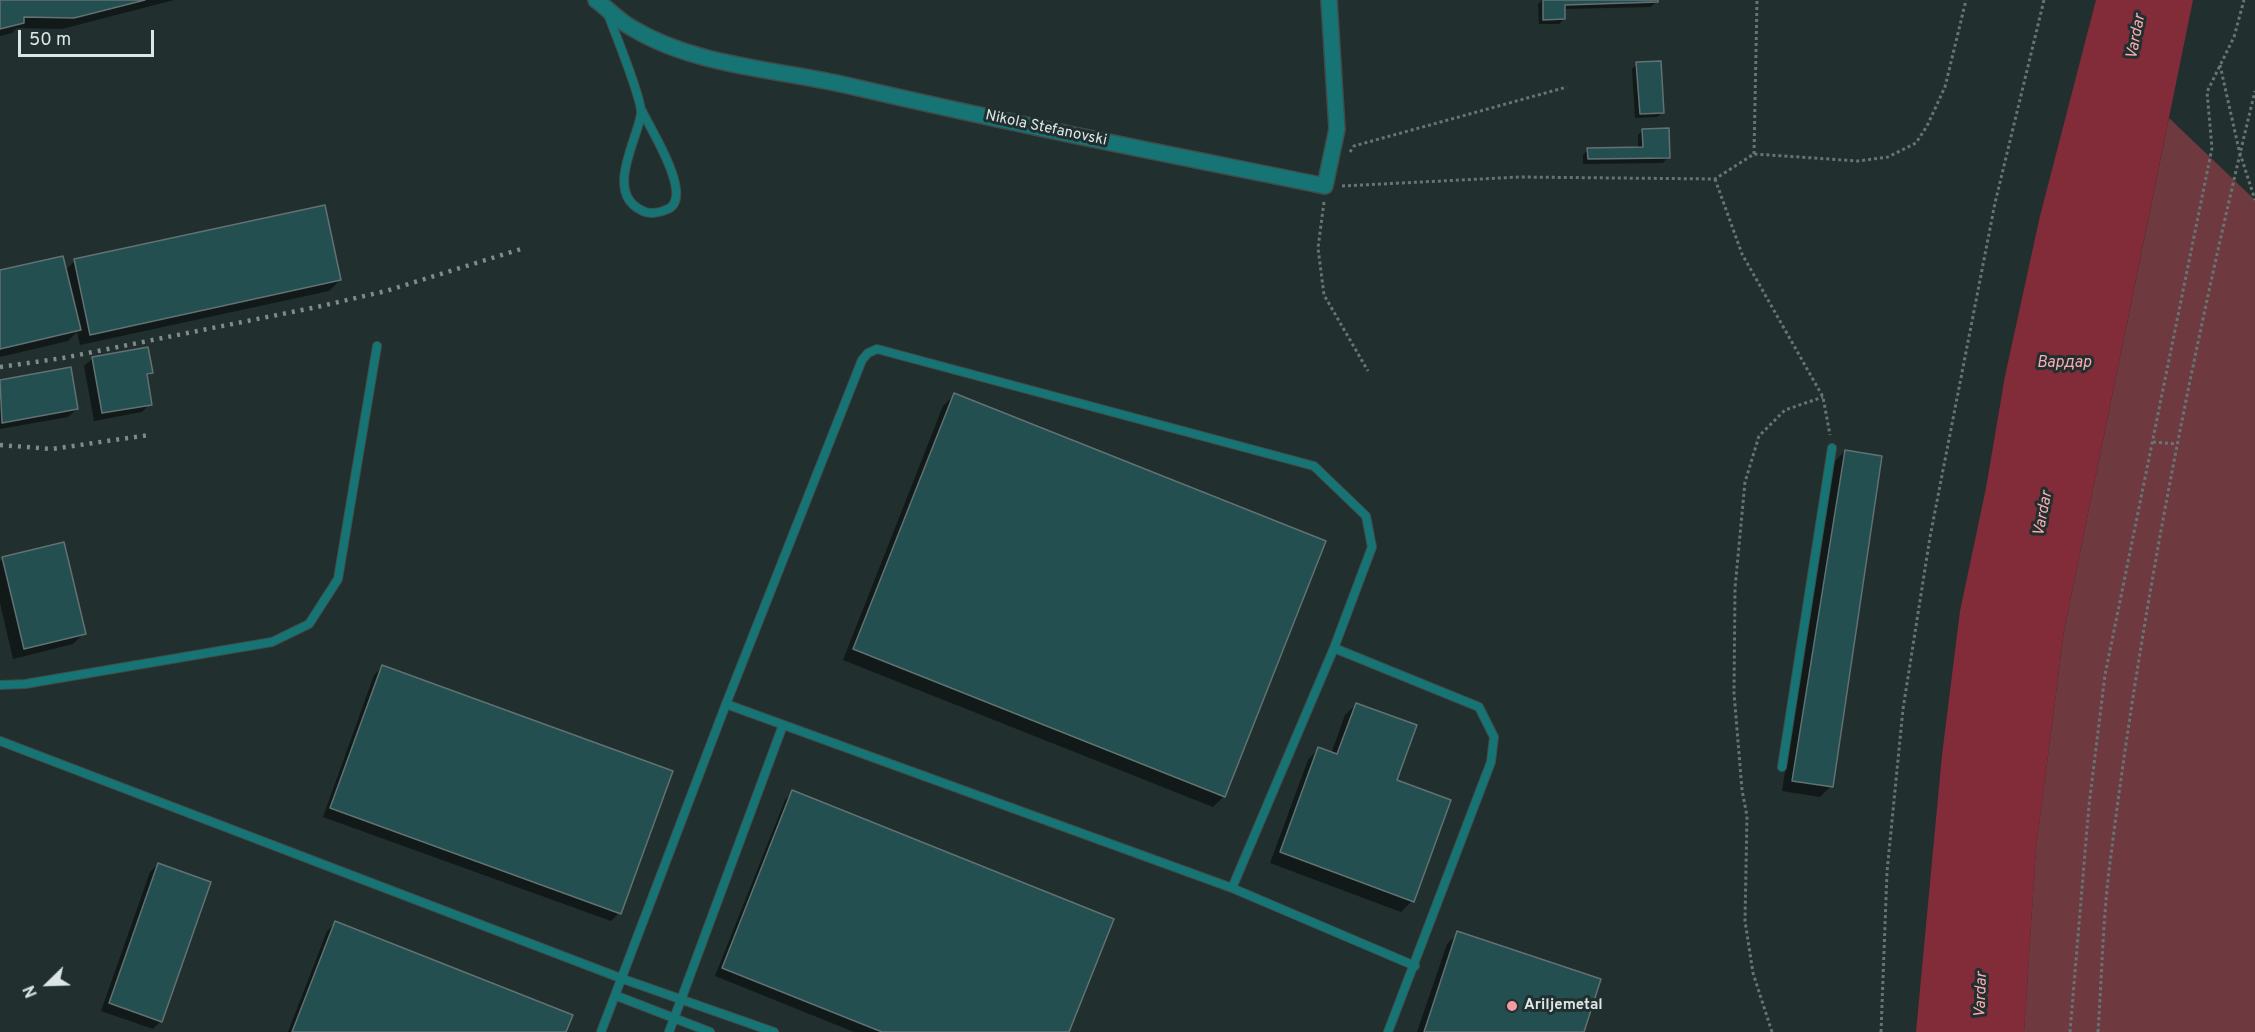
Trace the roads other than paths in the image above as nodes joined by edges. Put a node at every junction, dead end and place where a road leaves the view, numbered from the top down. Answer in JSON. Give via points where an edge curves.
{"nodes":[{"id":1,"x":1329,"y":0,"type":"edge"},
{"id":2,"x":601,"y":4,"type":"edge"},
{"id":3,"x":642,"y":111,"type":"junction"},
{"id":4,"x":377,"y":346,"type":"dead end"},
{"id":5,"x":1832,"y":448,"type":"road end"},
{"id":6,"x":1334,"y":648,"type":"junction"},
{"id":7,"x":0,"y":685,"type":"edge"},
{"id":8,"x":726,"y":704,"type":"junction"},
{"id":9,"x":783,"y":725,"type":"junction"},
{"id":10,"x":0,"y":741,"type":"edge"},
{"id":11,"x":1782,"y":767,"type":"dead end"},
{"id":12,"x":1232,"y":888,"type":"junction"},
{"id":13,"x":1415,"y":966,"type":"junction"},
{"id":14,"x":623,"y":978,"type":"junction"},
{"id":15,"x":617,"y":996,"type":"junction"},
{"id":16,"x":681,"y":999,"type":"junction"},
{"id":17,"x":674,"y":1018,"type":"junction"},
{"id":18,"x":601,"y":1032,"type":"edge"},
{"id":19,"x":669,"y":1032,"type":"edge"},
{"id":20,"x":710,"y":1032,"type":"edge"},
{"id":21,"x":774,"y":1032,"type":"edge"},
{"id":22,"x":1388,"y":1032,"type":"edge"}],
"edges":[{"from":1,"to":2,"type":"street","name":"Nikola Stefanovski","via":[[1337,129],[1325,186],[971,114],[799,74],[716,61],[671,47],[631,28]]},
{"from":2,"to":3,"type":"lane"},
{"from":3,"to":3,"type":"lane","via":[[624,174],[626,192],[633,206],[644,212],[661,212],[672,207],[677,183]]},
{"from":4,"to":7,"type":"lane","via":[[338,579],[309,624],[272,642]]},
{"from":5,"to":11,"type":"lane"},
{"from":6,"to":8,"type":"lane","via":[[1372,547],[1366,516],[1314,466],[877,350],[862,360]]},
{"from":6,"to":12,"type":"lane"},
{"from":6,"to":13,"type":"lane","via":[[1479,707],[1494,737],[1491,762]]},
{"from":8,"to":9,"type":"lane"},
{"from":8,"to":14,"type":"lane"},
{"from":9,"to":12,"type":"lane"},
{"from":9,"to":16,"type":"lane"},
{"from":10,"to":14,"type":"lane"},
{"from":12,"to":13,"type":"lane"},
{"from":13,"to":22,"type":"lane"},
{"from":14,"to":15,"type":"lane"},
{"from":14,"to":16,"type":"lane"},
{"from":15,"to":17,"type":"lane"},
{"from":15,"to":18,"type":"lane"},
{"from":16,"to":17,"type":"lane"},
{"from":16,"to":21,"type":"lane"},
{"from":17,"to":19,"type":"lane"},
{"from":17,"to":20,"type":"lane"}]}
